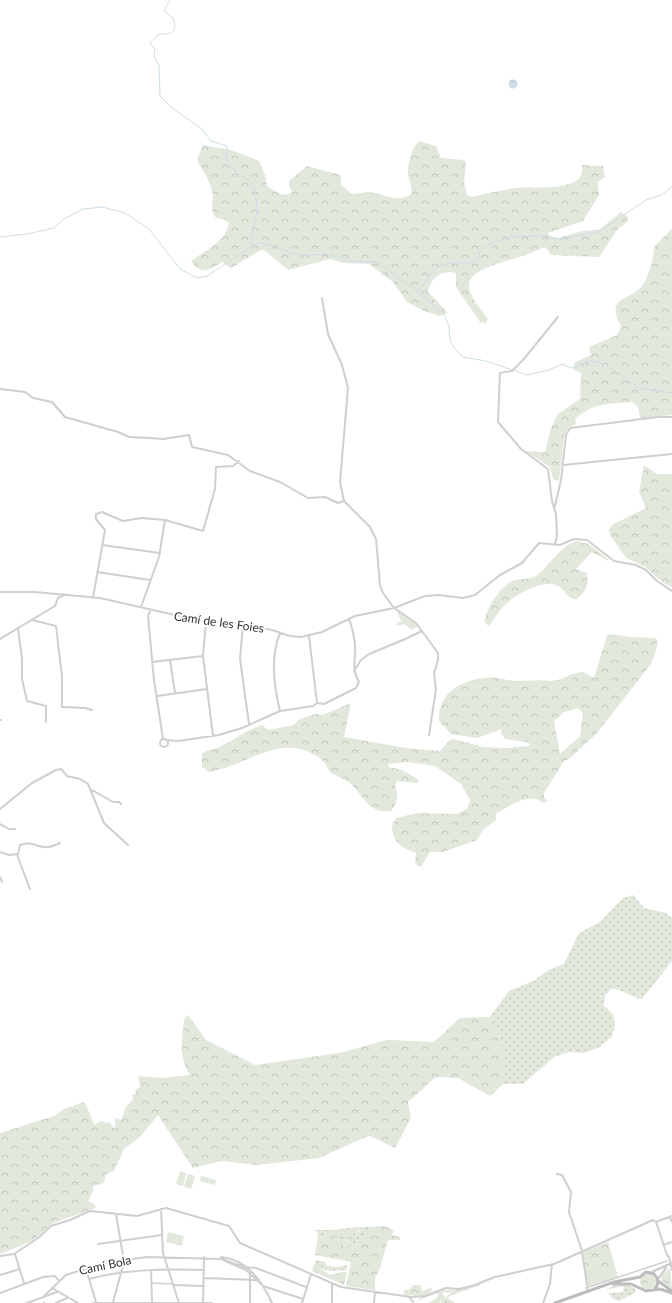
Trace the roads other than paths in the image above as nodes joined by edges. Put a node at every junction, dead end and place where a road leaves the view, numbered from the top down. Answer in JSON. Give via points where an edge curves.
{"nodes":[{"id":1,"x":322,"y":298,"type":"dead end"},
{"id":2,"x":558,"y":317,"type":"dead end"},
{"id":3,"x":0,"y":389,"type":"edge"},
{"id":4,"x":672,"y":417,"type":"edge"},
{"id":5,"x":672,"y":454,"type":"edge"},
{"id":6,"x":238,"y":461,"type":"junction"},
{"id":7,"x":563,"y":465,"type":"junction"},
{"id":8,"x":344,"y":501,"type":"junction"},
{"id":9,"x":555,"y":506,"type":"junction"},
{"id":10,"x":165,"y":520,"type":"junction"},
{"id":11,"x":555,"y":544,"type":"junction"},
{"id":12,"x":102,"y":545,"type":"junction"},
{"id":13,"x":160,"y":553,"type":"junction"},
{"id":14,"x":97,"y":572,"type":"junction"},
{"id":15,"x":150,"y":580,"type":"junction"},
{"id":16,"x":672,"y":591,"type":"edge"},
{"id":17,"x":0,"y":592,"type":"edge"},
{"id":18,"x":65,"y":594,"type":"junction"},
{"id":19,"x":93,"y":598,"type":"junction"},
{"id":20,"x":141,"y":607,"type":"junction"},
{"id":21,"x":394,"y":608,"type":"junction"},
{"id":22,"x":150,"y":611,"type":"junction"},
{"id":23,"x":349,"y":619,"type":"junction"},
{"id":24,"x":32,"y":620,"type":"junction"},
{"id":25,"x":206,"y":621,"type":"junction"},
{"id":26,"x":243,"y":624,"type":"junction"},
{"id":27,"x":18,"y":629,"type":"junction"},
{"id":28,"x":422,"y":630,"type":"junction"},
{"id":29,"x":280,"y":633,"type":"junction"},
{"id":30,"x":309,"y":636,"type":"junction"},
{"id":31,"x":0,"y":639,"type":"edge"},
{"id":32,"x":203,"y":656,"type":"junction"},
{"id":33,"x":170,"y":660,"type":"junction"},
{"id":34,"x":152,"y":662,"type":"junction"},
{"id":35,"x":354,"y":671,"type":"junction"},
{"id":36,"x":207,"y":689,"type":"junction"},
{"id":37,"x":175,"y":693,"type":"junction"},
{"id":38,"x":157,"y":696,"type":"junction"},
{"id":39,"x":317,"y":703,"type":"junction"},
{"id":40,"x":92,"y":710,"type":"dead end"},
{"id":41,"x":280,"y":711,"type":"junction"},
{"id":42,"x":46,"y":722,"type":"dead end"},
{"id":43,"x":249,"y":724,"type":"junction"},
{"id":44,"x":428,"y":735,"type":"dead end"},
{"id":45,"x":213,"y":736,"type":"junction"},
{"id":46,"x":165,"y":739,"type":"junction"},
{"id":47,"x":178,"y":741,"type":"junction"},
{"id":48,"x":167,"y":746,"type":"junction"},
{"id":49,"x":91,"y":789,"type":"junction"},
{"id":50,"x":121,"y":804,"type":"dead end"},
{"id":51,"x":0,"y":809,"type":"edge"},
{"id":52,"x":0,"y":824,"type":"edge"},
{"id":53,"x":15,"y":828,"type":"dead end"},
{"id":54,"x":60,"y":844,"type":"dead end"},
{"id":55,"x":128,"y":845,"type":"dead end"},
{"id":56,"x":0,"y":852,"type":"edge"},
{"id":57,"x":17,"y":855,"type":"junction"},
{"id":58,"x":0,"y":877,"type":"edge"},
{"id":59,"x":2,"y":882,"type":"dead end"},
{"id":60,"x":30,"y":889,"type":"dead end"},
{"id":61,"x":557,"y":1174,"type":"dead end"},
{"id":62,"x":160,"y":1208,"type":"junction"},
{"id":63,"x":116,"y":1214,"type":"junction"},
{"id":64,"x":671,"y":1216,"type":"edge"},
{"id":65,"x":656,"y":1222,"type":"junction"},
{"id":66,"x":672,"y":1222,"type":"edge"},
{"id":67,"x":162,"y":1235,"type":"junction"},
{"id":68,"x":120,"y":1240,"type":"junction"},
{"id":69,"x":672,"y":1242,"type":"edge"},
{"id":70,"x":98,"y":1244,"type":"dead end"},
{"id":71,"x":663,"y":1245,"type":"junction"},
{"id":72,"x":582,"y":1251,"type":"junction"},
{"id":73,"x":14,"y":1254,"type":"junction"},
{"id":74,"x":672,"y":1254,"type":"edge"},
{"id":75,"x":0,"y":1256,"type":"edge"},
{"id":76,"x":164,"y":1256,"type":"junction"},
{"id":77,"x":204,"y":1257,"type":"junction"},
{"id":78,"x":208,"y":1257,"type":"junction"},
{"id":79,"x":670,"y":1257,"type":"junction"},
{"id":80,"x":214,"y":1258,"type":"junction"},
{"id":81,"x":124,"y":1260,"type":"junction"},
{"id":82,"x":667,"y":1261,"type":"dead end"},
{"id":83,"x":552,"y":1264,"type":"junction"},
{"id":84,"x":671,"y":1264,"type":"edge"},
{"id":85,"x":247,"y":1267,"type":"junction"},
{"id":86,"x":256,"y":1268,"type":"junction"},
{"id":87,"x":20,"y":1269,"type":"junction"},
{"id":88,"x":86,"y":1269,"type":"junction"},
{"id":89,"x":168,"y":1269,"type":"junction"},
{"id":90,"x":151,"y":1270,"type":"junction"},
{"id":91,"x":204,"y":1270,"type":"junction"},
{"id":92,"x":672,"y":1270,"type":"edge"},
{"id":93,"x":121,"y":1272,"type":"junction"},
{"id":94,"x":251,"y":1272,"type":"junction"},
{"id":95,"x":652,"y":1272,"type":"junction"},
{"id":96,"x":311,"y":1274,"type":"junction"},
{"id":97,"x":0,"y":1275,"type":"edge"},
{"id":98,"x":640,"y":1277,"type":"junction"},
{"id":99,"x":204,"y":1278,"type":"junction"},
{"id":100,"x":89,"y":1279,"type":"junction"},
{"id":101,"x":250,"y":1279,"type":"junction"},
{"id":102,"x":257,"y":1280,"type":"junction"},
{"id":103,"x":658,"y":1280,"type":"junction"},
{"id":104,"x":59,"y":1281,"type":"junction"},
{"id":105,"x":24,"y":1283,"type":"junction"},
{"id":106,"x":151,"y":1284,"type":"junction"},
{"id":107,"x":173,"y":1284,"type":"junction"},
{"id":108,"x":332,"y":1284,"type":"junction"},
{"id":109,"x":606,"y":1285,"type":"junction"},
{"id":110,"x":204,"y":1286,"type":"junction"},
{"id":111,"x":263,"y":1286,"type":"junction"},
{"id":112,"x":306,"y":1287,"type":"junction"},
{"id":113,"x":640,"y":1287,"type":"junction"},
{"id":114,"x":52,"y":1288,"type":"junction"},
{"id":115,"x":586,"y":1288,"type":"junction"},
{"id":116,"x":654,"y":1290,"type":"junction"},
{"id":117,"x":57,"y":1292,"type":"junction"},
{"id":118,"x":375,"y":1292,"type":"junction"},
{"id":119,"x":588,"y":1292,"type":"junction"},
{"id":120,"x":672,"y":1292,"type":"edge"},
{"id":121,"x":0,"y":1293,"type":"edge"},
{"id":122,"x":408,"y":1297,"type":"junction"},
{"id":123,"x":415,"y":1297,"type":"junction"},
{"id":124,"x":42,"y":1298,"type":"junction"},
{"id":125,"x":68,"y":1298,"type":"junction"},
{"id":126,"x":303,"y":1299,"type":"junction"},
{"id":127,"x":96,"y":1302,"type":"junction"},
{"id":128,"x":114,"y":1302,"type":"edge"},
{"id":129,"x":133,"y":1302,"type":"edge"},
{"id":130,"x":152,"y":1302,"type":"edge"},
{"id":131,"x":27,"y":1303,"type":"edge"},
{"id":132,"x":56,"y":1303,"type":"edge"},
{"id":133,"x":78,"y":1303,"type":"edge"},
{"id":134,"x":93,"y":1303,"type":"edge"},
{"id":135,"x":148,"y":1303,"type":"edge"},
{"id":136,"x":158,"y":1303,"type":"edge"},
{"id":137,"x":163,"y":1303,"type":"edge"},
{"id":138,"x":179,"y":1303,"type":"edge"},
{"id":139,"x":203,"y":1303,"type":"edge"},
{"id":140,"x":212,"y":1303,"type":"edge"},
{"id":141,"x":250,"y":1303,"type":"edge"},
{"id":142,"x":272,"y":1303,"type":"edge"},
{"id":143,"x":302,"y":1303,"type":"edge"},
{"id":144,"x":332,"y":1303,"type":"edge"},
{"id":145,"x":374,"y":1303,"type":"edge"},
{"id":146,"x":413,"y":1303,"type":"edge"},
{"id":147,"x":544,"y":1303,"type":"edge"},
{"id":148,"x":555,"y":1303,"type":"edge"}],
"edges":[{"from":1,"to":8,"type":"street","via":[[328,334],[342,365],[348,388],[340,482]]},
{"from":2,"to":9,"type":"street","via":[[513,370],[500,373],[498,422],[521,449],[548,467],[552,501]]},
{"from":3,"to":6,"type":"street","via":[[25,392],[33,398],[52,402],[65,416],[124,436],[163,439],[189,435],[192,447],[228,455]]},
{"from":4,"to":7,"type":"street","via":[[571,428],[566,435]]},
{"from":5,"to":7,"type":"street"},
{"from":6,"to":8,"type":"street","via":[[250,471],[280,482],[308,498],[325,498],[338,503]]},
{"from":6,"to":10,"type":"street","via":[[233,466],[216,467],[215,489],[203,531]]},
{"from":7,"to":9,"type":"street"},
{"from":8,"to":21,"type":"street","via":[[373,532],[378,547],[380,585]]},
{"from":9,"to":11,"type":"street"},
{"from":10,"to":12,"type":"street","via":[[142,518],[122,521],[98,512],[96,519],[105,530]]},
{"from":10,"to":13,"type":"street"},
{"from":11,"to":16,"type":"street","via":[[578,539],[587,540],[614,561],[636,565],[646,570]]},
{"from":11,"to":21,"type":"street","name":"Camí de les Foies","via":[[539,543],[522,563],[500,575],[475,595],[462,598],[429,595]]},
{"from":12,"to":13,"type":"street"},
{"from":12,"to":14,"type":"street"},
{"from":13,"to":15,"type":"street"},
{"from":14,"to":15,"type":"street"},
{"from":14,"to":19,"type":"street"},
{"from":15,"to":20,"type":"street"},
{"from":17,"to":18,"type":"street","name":"Camí de les Foies"},
{"from":18,"to":19,"type":"street","name":"Camí de les Foies"},
{"from":18,"to":24,"type":"street","via":[[58,598],[55,606]]},
{"from":19,"to":20,"type":"street","name":"Camí de les Foies"},
{"from":20,"to":22,"type":"street","name":"Camí de les Foies"},
{"from":21,"to":23,"type":"street","name":"Camí de les Foies"},
{"from":21,"to":28,"type":"street","via":[[414,621]]},
{"from":22,"to":25,"type":"street","name":"Camí de les Foies"},
{"from":22,"to":34,"type":"street","via":[[148,616]]},
{"from":23,"to":30,"type":"street","name":"Camí de les Foies"},
{"from":23,"to":35,"type":"street","via":[[355,652]]},
{"from":24,"to":27,"type":"street"},
{"from":24,"to":40,"type":"street","via":[[54,624],[57,627],[62,708]]},
{"from":25,"to":26,"type":"street","name":"Camí de les Foies"},
{"from":25,"to":32,"type":"street"},
{"from":26,"to":29,"type":"street","name":"Camí de les Foies"},
{"from":26,"to":43,"type":"street","via":[[240,659]]},
{"from":27,"to":31,"type":"street"},
{"from":27,"to":42,"type":"street","via":[[22,679],[27,701],[46,706]]},
{"from":28,"to":35,"type":"street","via":[[366,655]]},
{"from":28,"to":44,"type":"street","via":[[437,649],[439,656],[434,670],[436,689]]},
{"from":29,"to":30,"type":"street","name":"Camí de les Foies","via":[[294,637]]},
{"from":29,"to":41,"type":"street","via":[[274,679]]},
{"from":30,"to":39,"type":"street"},
{"from":32,"to":33,"type":"street"},
{"from":32,"to":36,"type":"street"},
{"from":33,"to":34,"type":"street"},
{"from":33,"to":37,"type":"street"},
{"from":34,"to":38,"type":"street"},
{"from":35,"to":39,"type":"street","via":[[358,682],[356,688],[324,704]]},
{"from":36,"to":37,"type":"street"},
{"from":36,"to":45,"type":"street"},
{"from":37,"to":38,"type":"street"},
{"from":38,"to":46,"type":"street"},
{"from":39,"to":41,"type":"street","via":[[313,706]]},
{"from":41,"to":43,"type":"street"},
{"from":43,"to":45,"type":"street"},
{"from":45,"to":47,"type":"street"},
{"from":46,"to":47,"type":"street"},
{"from":46,"to":48,"type":"street"},
{"from":46,"to":48,"type":"street","via":[[160,744],[163,747]]},
{"from":47,"to":48,"type":"street"},
{"from":49,"to":50,"type":"street","via":[[112,802]]},
{"from":49,"to":51,"type":"street","via":[[83,780],[70,777],[60,769],[32,783]]},
{"from":49,"to":55,"type":"street","via":[[104,823]]},
{"from":52,"to":53,"type":"street","via":[[11,830]]},
{"from":54,"to":57,"type":"street","via":[[45,848],[28,842],[20,845]]},
{"from":56,"to":57,"type":"street"},
{"from":57,"to":60,"type":"street"},
{"from":58,"to":59,"type":"street"},
{"from":61,"to":72,"type":"street","via":[[562,1175],[571,1192],[569,1212]]},
{"from":62,"to":63,"type":"street","via":[[137,1216]]},
{"from":62,"to":67,"type":"street"},
{"from":62,"to":96,"type":"street","via":[[228,1226],[237,1241]]},
{"from":63,"to":68,"type":"street"},
{"from":63,"to":73,"type":"street","via":[[94,1210],[85,1212],[51,1226]]},
{"from":64,"to":65,"type":"street"},
{"from":64,"to":66,"type":"street"},
{"from":65,"to":71,"type":"street"},
{"from":65,"to":72,"type":"street","via":[[652,1220]]},
{"from":67,"to":68,"type":"street"},
{"from":67,"to":76,"type":"street"},
{"from":68,"to":70,"type":"street"},
{"from":68,"to":81,"type":"street"},
{"from":69,"to":71,"type":"street"},
{"from":71,"to":79,"type":"street"},
{"from":72,"to":83,"type":"street"},
{"from":72,"to":115,"type":"street"},
{"from":73,"to":75,"type":"street"},
{"from":73,"to":87,"type":"street"},
{"from":74,"to":79,"type":"street"},
{"from":76,"to":77,"type":"street","name":"Camí Bola"},
{"from":76,"to":81,"type":"street","name":"Camí Bola"},
{"from":76,"to":89,"type":"street"},
{"from":77,"to":78,"type":"street","name":"Camí Bola"},
{"from":77,"to":91,"type":"street"},
{"from":78,"to":80,"type":"street"},
{"from":78,"to":85,"type":"street","via":[[229,1258]]},
{"from":79,"to":84,"type":"street"},
{"from":80,"to":85,"type":"street"},
{"from":80,"to":94,"type":"street"},
{"from":81,"to":88,"type":"street","name":"Camí Bola"},
{"from":81,"to":93,"type":"street"},
{"from":82,"to":115,"type":"street"},
{"from":83,"to":123,"type":"street","via":[[495,1277],[472,1286],[446,1288]]},
{"from":83,"to":147,"type":"street","via":[[550,1284]]},
{"from":84,"to":92,"type":"street"},
{"from":84,"to":95,"type":"street"},
{"from":84,"to":103,"type":"street","via":[[661,1272]]},
{"from":85,"to":86,"type":"street"},
{"from":85,"to":94,"type":"street"},
{"from":86,"to":94,"type":"street"},
{"from":86,"to":112,"type":"street"},
{"from":87,"to":97,"type":"street"},
{"from":87,"to":105,"type":"street"},
{"from":88,"to":100,"type":"street"},
{"from":88,"to":104,"type":"street","name":"Camí Bola","via":[[66,1275]]},
{"from":89,"to":90,"type":"street"},
{"from":89,"to":91,"type":"street"},
{"from":89,"to":107,"type":"street"},
{"from":90,"to":93,"type":"street"},
{"from":90,"to":106,"type":"street"},
{"from":91,"to":99,"type":"street"},
{"from":93,"to":100,"type":"street"},
{"from":93,"to":128,"type":"street"},
{"from":94,"to":101,"type":"street"},
{"from":94,"to":102,"type":"street"},
{"from":94,"to":111,"type":"street"},
{"from":95,"to":98,"type":"main road","via":[[644,1273]]},
{"from":95,"to":103,"type":"main road"},
{"from":96,"to":108,"type":"street"},
{"from":96,"to":112,"type":"street"},
{"from":98,"to":109,"type":"main road"},
{"from":98,"to":113,"type":"main road"},
{"from":99,"to":101,"type":"street"},
{"from":99,"to":110,"type":"street"},
{"from":100,"to":127,"type":"street"},
{"from":101,"to":102,"type":"street"},
{"from":101,"to":141,"type":"street"},
{"from":102,"to":111,"type":"street"},
{"from":103,"to":116,"type":"main road"},
{"from":103,"to":120,"type":"main road"},
{"from":104,"to":105,"type":"street","via":[[55,1276],[51,1276]]},
{"from":104,"to":114,"type":"street","name":"Camí Bola"},
{"from":105,"to":121,"type":"street"},
{"from":106,"to":107,"type":"street"},
{"from":106,"to":130,"type":"street"},
{"from":107,"to":110,"type":"street"},
{"from":107,"to":138,"type":"street"},
{"from":108,"to":118,"type":"street"},
{"from":108,"to":144,"type":"street"},
{"from":109,"to":113,"type":"main road","via":[[626,1284]]},
{"from":109,"to":119,"type":"main road"},
{"from":110,"to":139,"type":"street"},
{"from":111,"to":126,"type":"street"},
{"from":111,"to":142,"type":"street"},
{"from":112,"to":126,"type":"street"},
{"from":113,"to":116,"type":"main road","via":[[646,1291]]},
{"from":114,"to":117,"type":"street"},
{"from":114,"to":124,"type":"street","name":"Camí Bola"},
{"from":115,"to":119,"type":"street"},
{"from":116,"to":120,"type":"main road"},
{"from":117,"to":124,"type":"street"},
{"from":117,"to":125,"type":"street"},
{"from":118,"to":122,"type":"street"},
{"from":118,"to":145,"type":"street"},
{"from":119,"to":148,"type":"main road"},
{"from":122,"to":123,"type":"street"},
{"from":122,"to":146,"type":"street"},
{"from":123,"to":146,"type":"street"},
{"from":124,"to":131,"type":"street"},
{"from":125,"to":132,"type":"street"},
{"from":125,"to":133,"type":"street"},
{"from":126,"to":143,"type":"street"},
{"from":127,"to":128,"type":"street"},
{"from":127,"to":134,"type":"street"},
{"from":128,"to":129,"type":"street"},
{"from":129,"to":135,"type":"street"},
{"from":130,"to":135,"type":"street"},
{"from":130,"to":136,"type":"street"},
{"from":136,"to":137,"type":"street"},
{"from":137,"to":138,"type":"street"},
{"from":138,"to":139,"type":"street"},
{"from":139,"to":140,"type":"street"}]}
